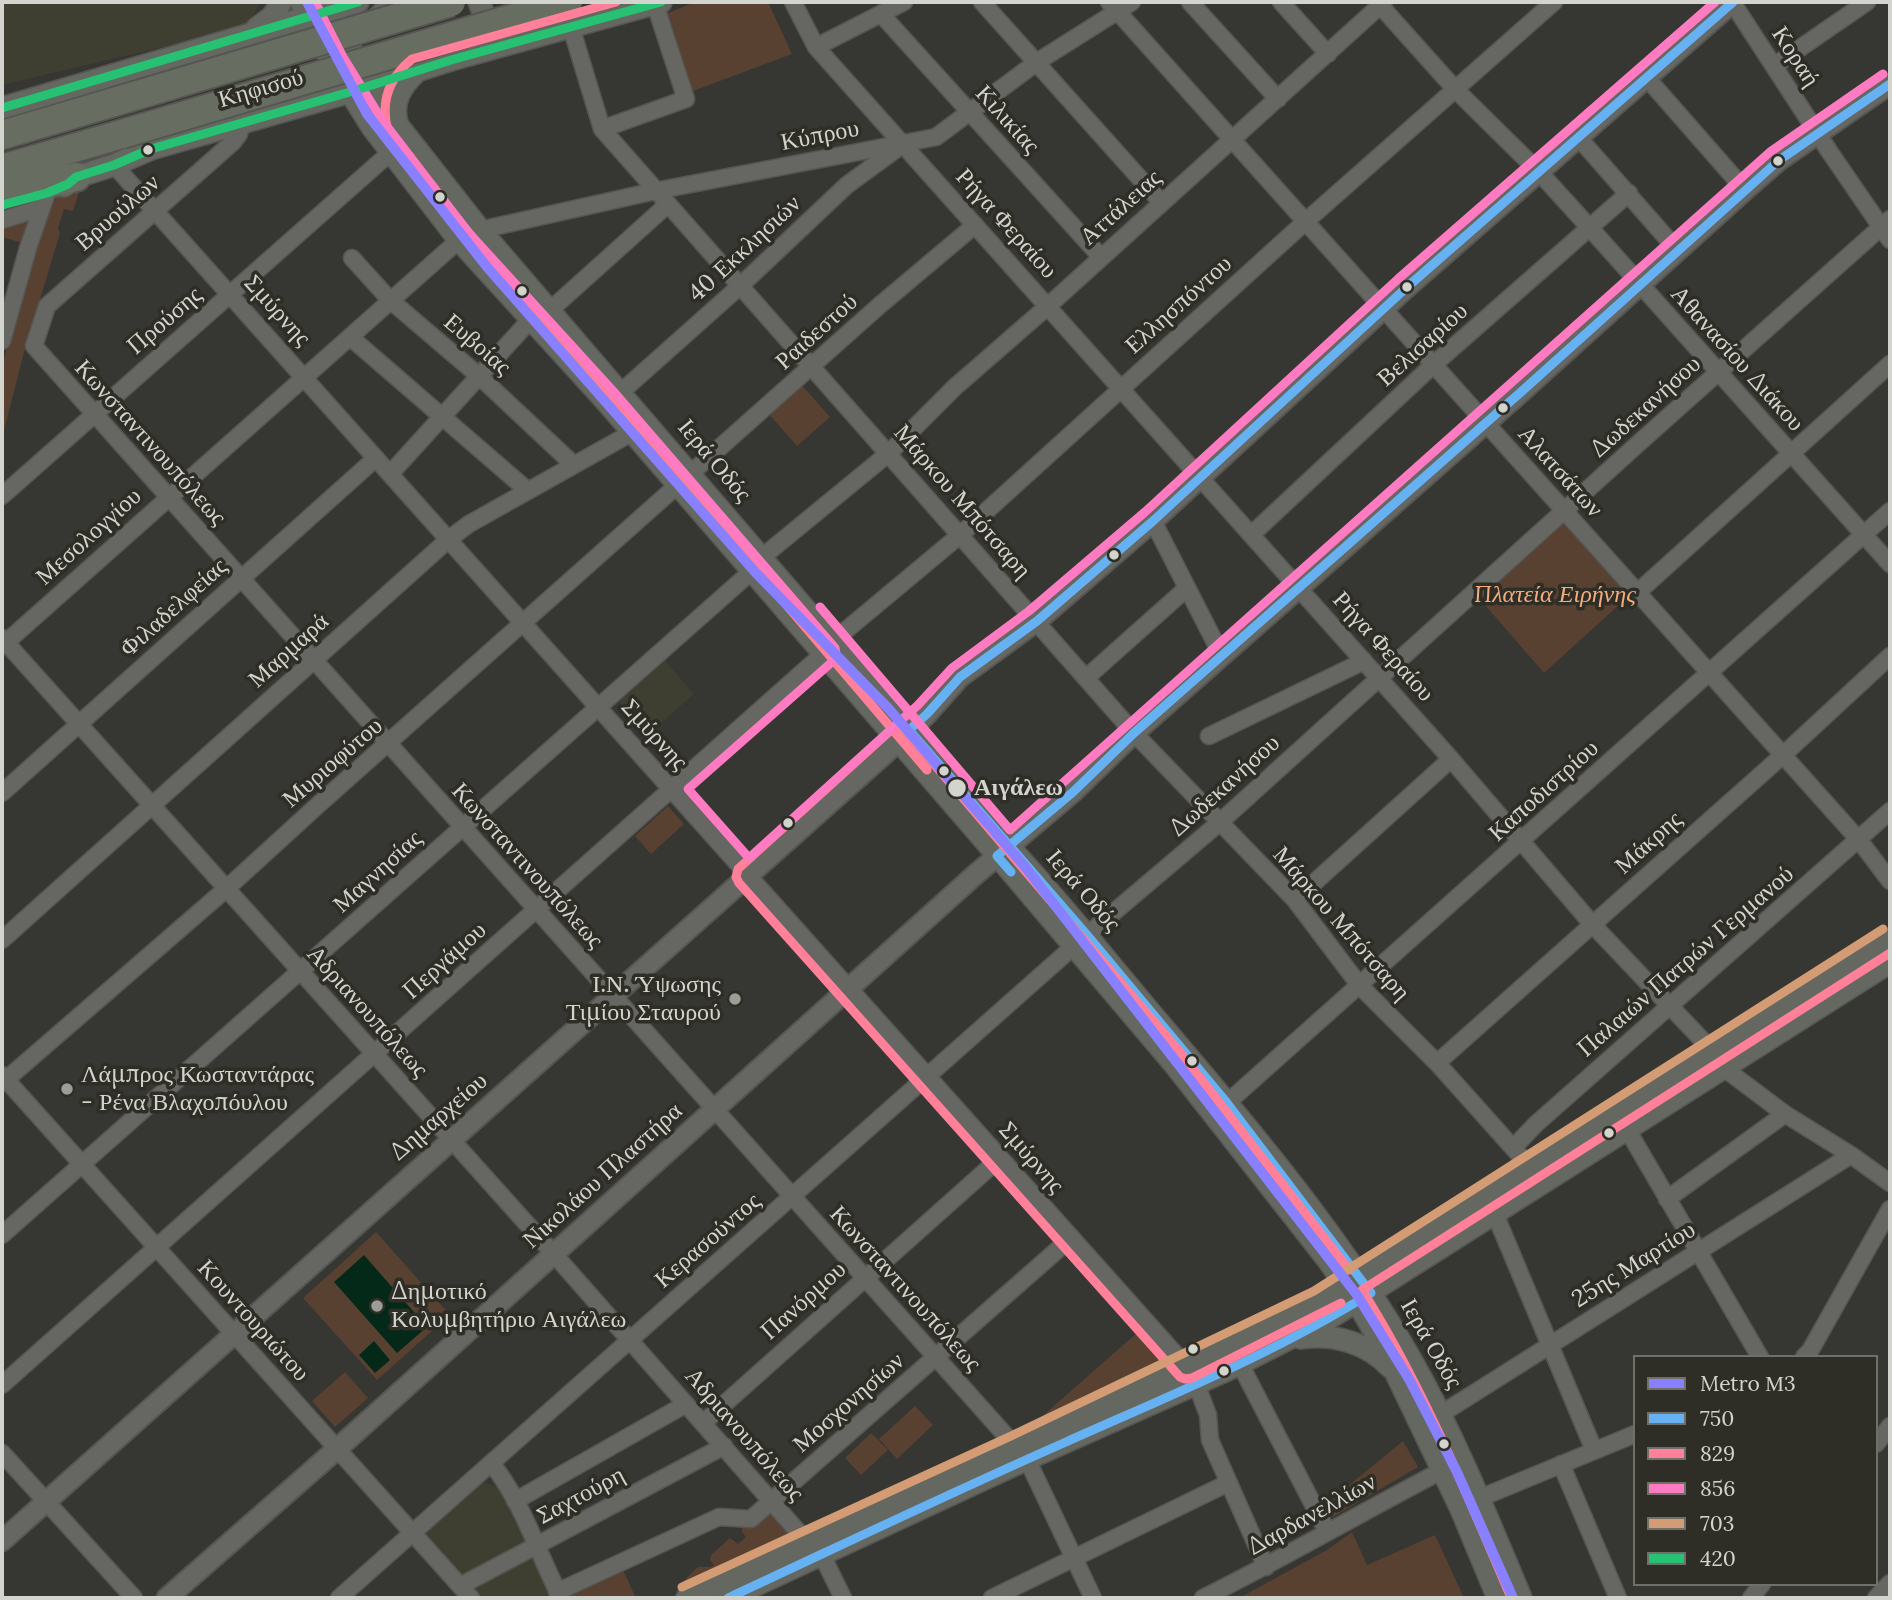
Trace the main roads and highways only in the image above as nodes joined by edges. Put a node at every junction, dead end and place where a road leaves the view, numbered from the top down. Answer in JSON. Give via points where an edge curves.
{"nodes":[{"id":1,"x":281,"y":2,"type":"edge"},
{"id":2,"x":358,"y":2,"type":"edge"},
{"id":3,"x":392,"y":2,"type":"edge"},
{"id":4,"x":452,"y":2,"type":"edge"},
{"id":5,"x":479,"y":2,"type":"edge"},
{"id":6,"x":658,"y":3,"type":"edge"},
{"id":7,"x":331,"y":6,"type":"edge"},
{"id":8,"x":305,"y":9,"type":"edge"},
{"id":9,"x":570,"y":15,"type":"edge"},
{"id":10,"x":535,"y":38,"type":"junction"},
{"id":11,"x":231,"y":40,"type":"junction"},
{"id":12,"x":324,"y":47,"type":"junction"},
{"id":13,"x":354,"y":55,"type":"junction"},
{"id":14,"x":428,"y":67,"type":"junction"},
{"id":15,"x":371,"y":84,"type":"junction"},
{"id":16,"x":350,"y":92,"type":"junction"},
{"id":17,"x":302,"y":105,"type":"junction"},
{"id":18,"x":2,"y":108,"type":"edge"},
{"id":19,"x":265,"y":116,"type":"junction"},
{"id":20,"x":372,"y":127,"type":"junction"},
{"id":21,"x":398,"y":127,"type":"junction"},
{"id":22,"x":2,"y":135,"type":"edge"},
{"id":23,"x":2,"y":169,"type":"edge"},
{"id":24,"x":76,"y":177,"type":"junction"},
{"id":25,"x":2,"y":195,"type":"edge"},
{"id":26,"x":2,"y":205,"type":"edge"},
{"id":27,"x":540,"y":315,"type":"junction"},
{"id":28,"x":685,"y":480,"type":"junction"},
{"id":29,"x":1890,"y":939,"type":"edge"},
{"id":30,"x":1081,"y":940,"type":"junction"},
{"id":31,"x":1890,"y":963,"type":"edge"},
{"id":32,"x":1718,"y":1059,"type":"junction"},
{"id":33,"x":1359,"y":1290,"type":"junction"},
{"id":34,"x":1273,"y":1348,"type":"junction"},
{"id":35,"x":1394,"y":1373,"type":"junction"},
{"id":36,"x":1191,"y":1375,"type":"junction"},
{"id":37,"x":815,"y":1549,"type":"junction"},
{"id":38,"x":687,"y":1598,"type":"edge"},
{"id":39,"x":728,"y":1598,"type":"edge"},
{"id":40,"x":1498,"y":1598,"type":"edge"},
{"id":41,"x":1521,"y":1598,"type":"edge"}],
"edges":[{"from":1,"to":11,"type":"main road","via":[[266,22]]},
{"from":2,"to":7,"type":"main road"},
{"from":3,"to":13,"type":"main road","via":[[372,23]]},
{"from":4,"to":22,"type":"highway","bridge":true},
{"from":5,"to":10,"type":"main road","via":[[483,16],[496,31],[514,39]]},
{"from":6,"to":9,"type":"main road","name":"Κηφισού"},
{"from":7,"to":8,"type":"main road"},
{"from":7,"to":12,"type":"main road"},
{"from":7,"to":13,"type":"main road","name":"Ιερά Οδός"},
{"from":8,"to":11,"type":"main road"},
{"from":8,"to":12,"type":"main road","name":"Ιερά Οδός"},
{"from":9,"to":10,"type":"main road","name":"Κηφισού"},
{"from":9,"to":23,"type":"highway","bridge":true},
{"from":10,"to":14,"type":"main road","name":"Κηφισού"},
{"from":11,"to":12,"type":"main road","via":[[284,35]]},
{"from":11,"to":18,"type":"main road"},
{"from":12,"to":13,"type":"main road"},
{"from":12,"to":16,"type":"main road","name":"Ιερά Οδός"},
{"from":12,"to":19,"type":"main road","via":[[308,81]]},
{"from":13,"to":14,"type":"main road","via":[[391,67]]},
{"from":13,"to":15,"type":"main road","name":"Ιερά Οδός"},
{"from":13,"to":16,"type":"main road"},
{"from":14,"to":15,"type":"main road","name":"Κηφισού"},
{"from":14,"to":21,"type":"main road","via":[[397,96]]},
{"from":15,"to":16,"type":"main road","name":"Κηφισού"},
{"from":15,"to":21,"type":"main road","name":"Ιερά Οδός"},
{"from":16,"to":17,"type":"main road","name":"Κηφισού"},
{"from":16,"to":20,"type":"main road","name":"Ιερά Οδός"},
{"from":17,"to":19,"type":"main road","name":"Κηφισού"},
{"from":17,"to":20,"type":"main road","via":[[349,110]]},
{"from":19,"to":24,"type":"main road","name":"Κηφισού","via":[[151,149]]},
{"from":20,"to":27,"type":"main road","name":"Ιερά Οδός","via":[[459,240]]},
{"from":21,"to":27,"type":"main road","name":"Ιερά Οδός"},
{"from":24,"to":25,"type":"highway"},
{"from":24,"to":26,"type":"main road","name":"Κηφισού","via":[[44,200]]},
{"from":27,"to":28,"type":"main road","name":"Ιερά Οδός","via":[[633,432]]},
{"from":27,"to":28,"type":"main road","name":"Ιερά Οδός","via":[[621,392]]},
{"from":28,"to":30,"type":"main road","name":"Ιερά Οδός"},
{"from":29,"to":32,"type":"main road"},
{"from":30,"to":33,"type":"main road","name":"Ιερά Οδός","via":[[1328,1260]]},
{"from":30,"to":33,"type":"main road","name":"Ιερά Οδός","via":[[1227,1103]]},
{"from":31,"to":32,"type":"main road"},
{"from":32,"to":33,"type":"main road","via":[[1531,1168]]},
{"from":32,"to":33,"type":"main road","via":[[1627,1129],[1495,1214]]},
{"from":33,"to":34,"type":"main road"},
{"from":33,"to":35,"type":"main road","name":"Ιερά Οδός"},
{"from":33,"to":36,"type":"main road","via":[[1320,1302]]},
{"from":33,"to":41,"type":"main road","name":"Ιερά Οδός","via":[[1441,1414]]},
{"from":34,"to":35,"type":"main road","via":[[1310,1336],[1342,1339],[1377,1356]]},
{"from":34,"to":36,"type":"main road","via":[[1240,1364]]},
{"from":35,"to":40,"type":"main road","name":"Ιερά Οδός","via":[[1443,1470]]},
{"from":36,"to":37,"type":"main road"},
{"from":37,"to":38,"type":"main road"},
{"from":37,"to":39,"type":"main road"}]}
